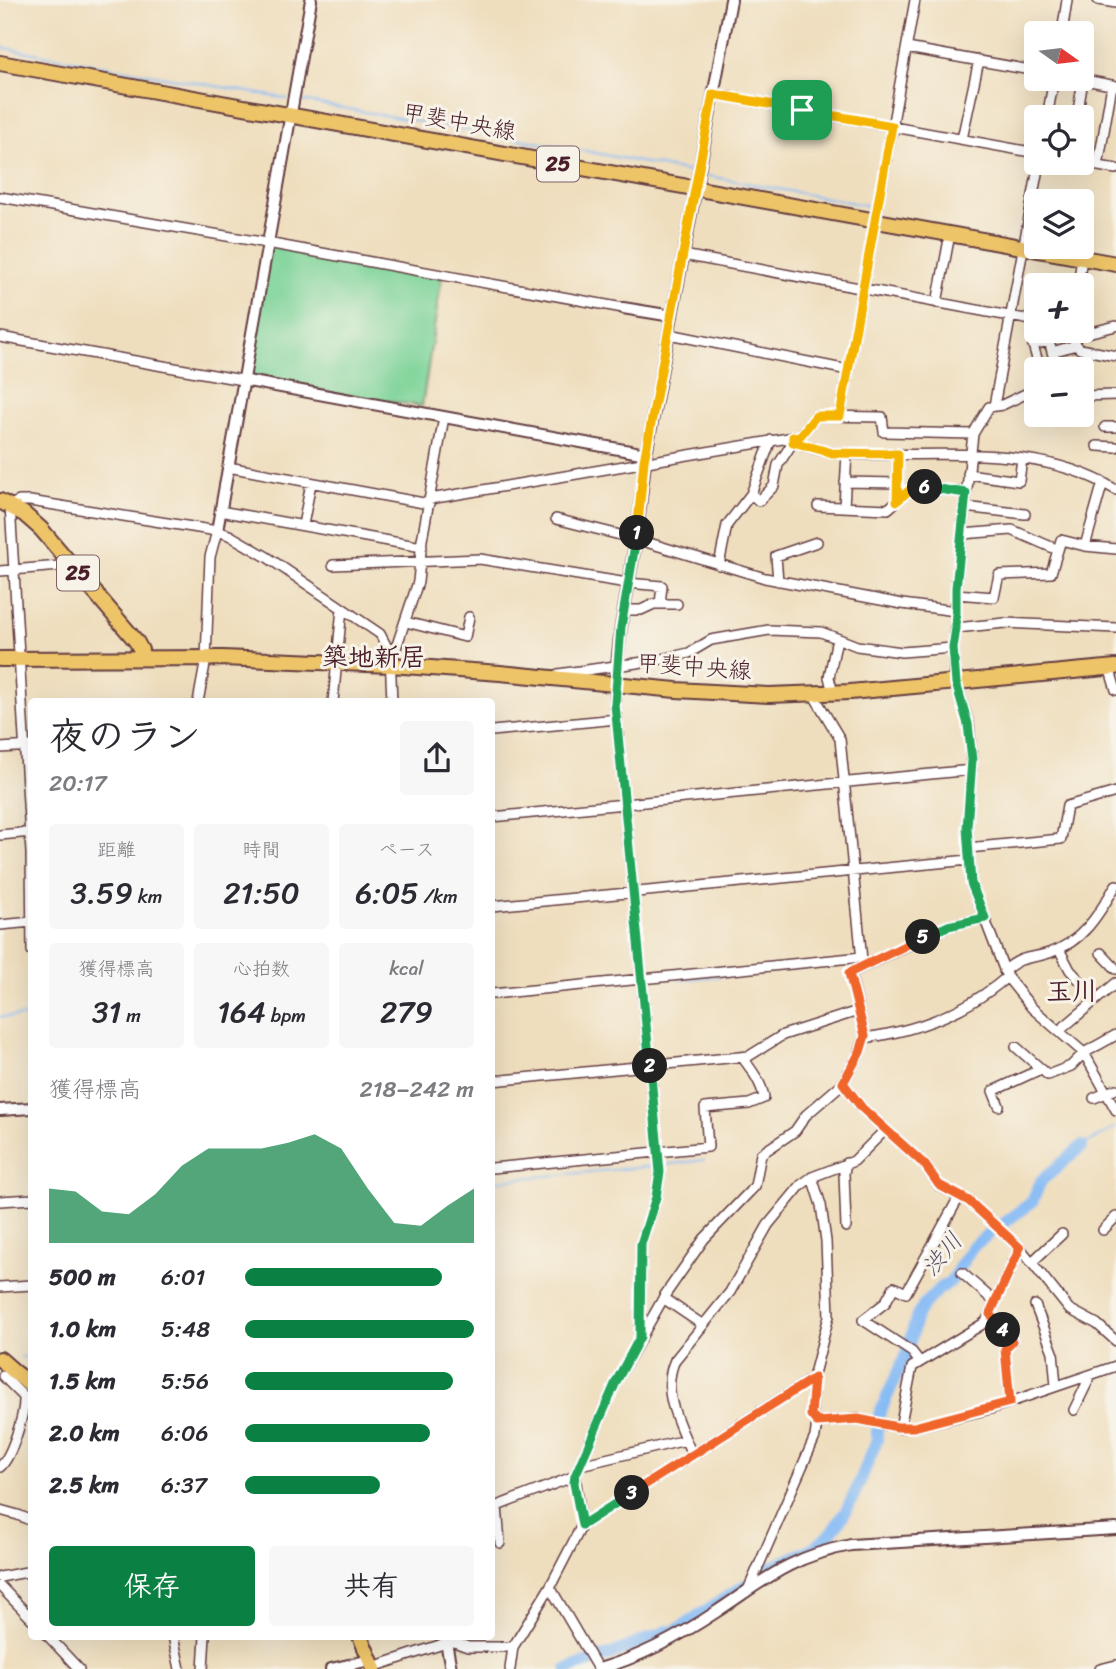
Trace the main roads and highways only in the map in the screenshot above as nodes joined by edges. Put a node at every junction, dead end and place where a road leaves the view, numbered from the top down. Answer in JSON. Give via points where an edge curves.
{"nodes":[{"id":1,"x":0,"y":63,"type":"edge"},
{"id":2,"x":1116,"y":264,"type":"edge"},
{"id":3,"x":5,"y":503,"type":"edge"},
{"id":4,"x":142,"y":658,"type":"junction"},
{"id":5,"x":0,"y":659,"type":"edge"},
{"id":6,"x":1113,"y":667,"type":"edge"},
{"id":7,"x":0,"y":1359,"type":"edge"},
{"id":8,"x":13,"y":1375,"type":"edge"},
{"id":9,"x":28,"y":1384,"type":"edge"},
{"id":10,"x":362,"y":1640,"type":"edge"},
{"id":11,"x":372,"y":1665,"type":"edge"}],
"edges":[{"from":1,"to":2,"type":"main road","name":"甲斐中央線","number":"25","via":[[291,104],[695,188]]},
{"from":3,"to":4,"type":"main road","number":"25","via":[[41,528],[136,641]]},
{"from":4,"to":5,"type":"main road","name":"甲斐中央線"},
{"from":4,"to":6,"type":"main road","name":"甲斐中央線","via":[[390,665],[728,694],[833,693]]},
{"from":7,"to":8,"type":"main road"},
{"from":8,"to":9,"type":"main road"},
{"from":10,"to":11,"type":"main road"}]}
